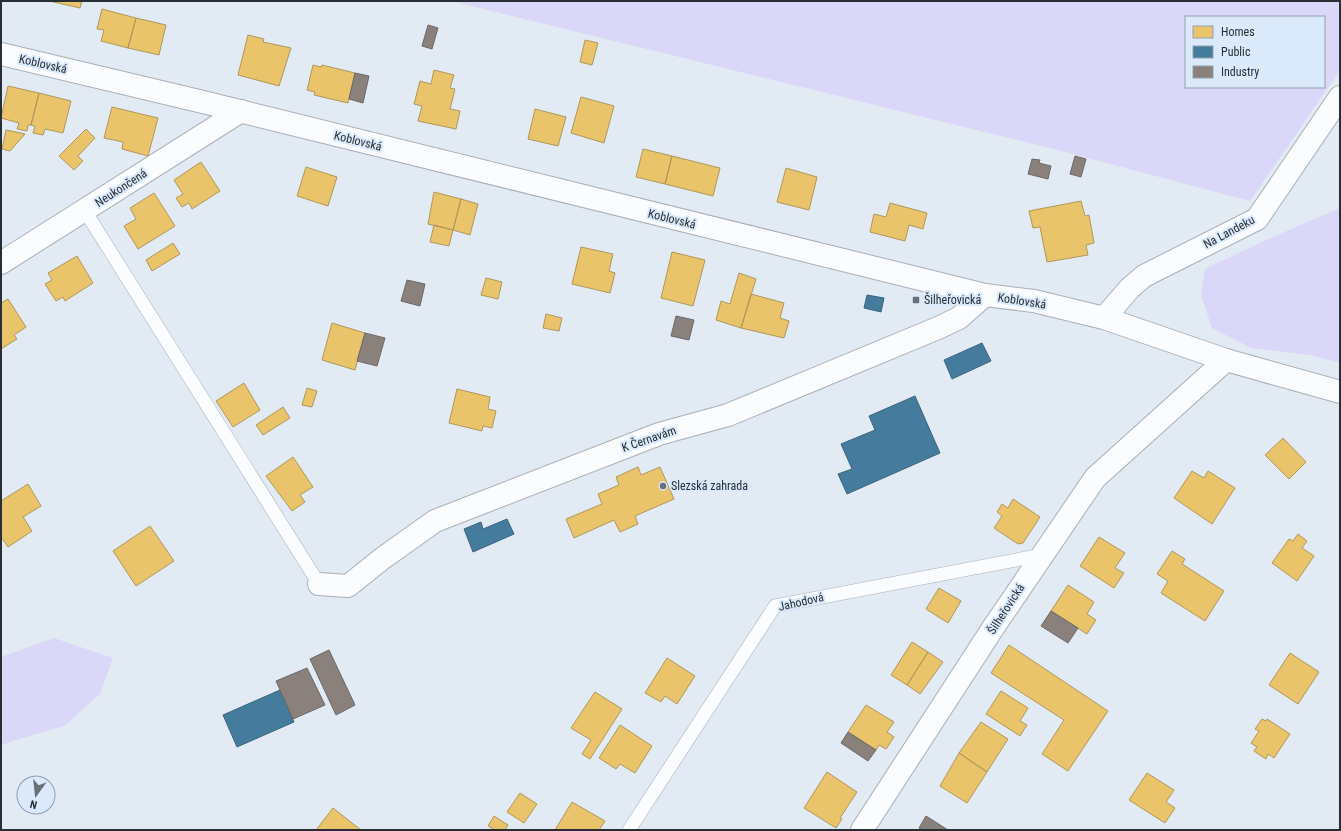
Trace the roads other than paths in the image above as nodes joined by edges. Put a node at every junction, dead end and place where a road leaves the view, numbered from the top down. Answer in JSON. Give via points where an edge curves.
{"nodes":[{"id":1,"x":1,"y":54,"type":"edge"},
{"id":2,"x":1340,"y":97,"type":"edge"},
{"id":3,"x":241,"y":111,"type":"junction"},
{"id":4,"x":85,"y":211,"type":"junction"},
{"id":5,"x":1,"y":264,"type":"edge"},
{"id":6,"x":985,"y":295,"type":"junction"},
{"id":7,"x":1104,"y":318,"type":"junction"},
{"id":8,"x":1226,"y":360,"type":"junction"},
{"id":9,"x":1340,"y":392,"type":"edge"},
{"id":10,"x":1042,"y":555,"type":"junction"},
{"id":11,"x":319,"y":584,"type":"joint"},
{"id":12,"x":629,"y":830,"type":"edge"},
{"id":13,"x":862,"y":830,"type":"edge"}],
"edges":[{"from":1,"to":3,"type":"street","name":"Koblovská"},
{"from":2,"to":7,"type":"street","name":"Na Landeku","via":[[1257,219],[1144,276]]},
{"from":3,"to":4,"type":"street","name":"Neukončená"},
{"from":3,"to":6,"type":"street","name":"Koblovská"},
{"from":4,"to":5,"type":"street","name":"Neukončená"},
{"from":4,"to":11,"type":"lane"},
{"from":6,"to":7,"type":"street","name":"Koblovská","via":[[1034,301]]},
{"from":6,"to":11,"type":"street","name":"K Černavám","via":[[959,318],[778,396],[728,416],[659,434],[435,521],[348,586]]},
{"from":7,"to":8,"type":"street","name":"Koblovská"},
{"from":8,"to":9,"type":"street","name":"Koblovská"},
{"from":8,"to":10,"type":"street","name":"Šilheřovická","via":[[1096,478]]},
{"from":10,"to":12,"type":"lane","name":"Jahodová","via":[[775,606]]},
{"from":10,"to":13,"type":"street","name":"Šilheřovická"}]}
